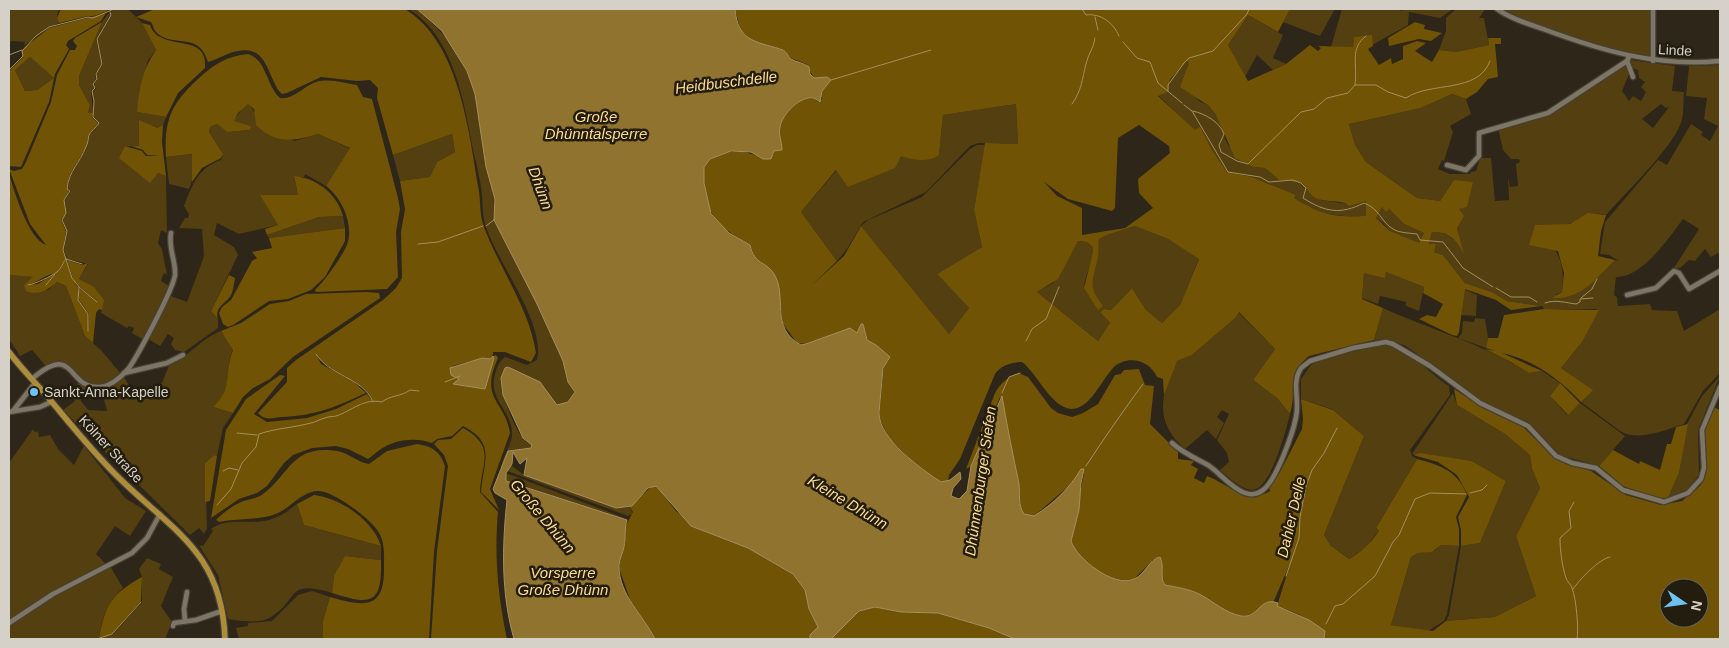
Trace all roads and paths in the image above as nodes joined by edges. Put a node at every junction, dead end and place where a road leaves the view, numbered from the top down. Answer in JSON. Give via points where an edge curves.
{"nodes":[{"id":1,"x":1497,"y":9,"type":"edge"},
{"id":2,"x":1653,"y":9,"type":"edge"},
{"id":3,"x":1628,"y":59,"type":"junction"},
{"id":4,"x":1653,"y":61,"type":"junction"},
{"id":5,"x":1720,"y":61,"type":"edge"},
{"id":6,"x":1633,"y":76,"type":"dead end"},
{"id":7,"x":1447,"y":165,"type":"dead end"},
{"id":8,"x":171,"y":233,"type":"dead end"},
{"id":9,"x":1720,"y":270,"type":"edge"},
{"id":10,"x":1627,"y":295,"type":"dead end"},
{"id":11,"x":9,"y":352,"type":"edge"},
{"id":12,"x":183,"y":355,"type":"dead end"},
{"id":13,"x":123,"y":374,"type":"junction"},
{"id":14,"x":34,"y":381,"type":"junction"},
{"id":15,"x":1720,"y":387,"type":"edge"},
{"id":16,"x":51,"y":402,"type":"junction"},
{"id":17,"x":11,"y":412,"type":"edge"},
{"id":18,"x":1172,"y":443,"type":"dead end"},
{"id":19,"x":160,"y":514,"type":"junction"},
{"id":20,"x":187,"y":592,"type":"dead end"},
{"id":21,"x":222,"y":611,"type":"junction"},
{"id":22,"x":185,"y":621,"type":"junction"},
{"id":23,"x":9,"y":623,"type":"edge"},
{"id":24,"x":173,"y":626,"type":"dead end"},
{"id":25,"x":225,"y":639,"type":"edge"}],
"edges":[{"from":1,"to":3,"type":"street","name":"Linde","via":[[1516,19]]},
{"from":2,"to":4,"type":"street"},
{"from":3,"to":4,"type":"street","name":"Linde"},
{"from":3,"to":6,"type":"street"},
{"from":3,"to":7,"type":"street","via":[[1548,113],[1479,133],[1479,156],[1466,170]]},
{"from":4,"to":5,"type":"street","name":"Linde"},
{"from":8,"to":13,"type":"street","via":[[174,278],[153,325]]},
{"from":9,"to":10,"type":"street","via":[[1689,289],[1679,273],[1674,271],[1656,288]]},
{"from":11,"to":14,"type":"main road","name":"Kölner Straße"},
{"from":12,"to":13,"type":"street","via":[[167,363]]},
{"from":13,"to":14,"type":"street","via":[[109,384],[94,386],[57,364],[46,366]]},
{"from":14,"to":16,"type":"main road","name":"Kölner Straße"},
{"from":14,"to":17,"type":"street"},
{"from":15,"to":18,"type":"street","via":[[1702,430],[1704,468],[1701,479],[1688,493],[1664,502],[1623,490],[1596,468],[1556,456],[1520,421],[1485,406],[1405,349],[1386,342],[1321,357],[1301,368],[1296,383],[1297,412],[1293,430],[1275,474],[1263,491],[1252,494],[1241,491]]},
{"from":16,"to":17,"type":"street","via":[[40,408]]},
{"from":16,"to":19,"type":"main road","name":"Kölner Straße","via":[[115,474]]},
{"from":19,"to":21,"type":"main road","name":"Kölner Straße","via":[[181,532],[202,559],[212,576]]},
{"from":19,"to":23,"type":"street","via":[[152,531],[132,553],[53,594]]},
{"from":20,"to":22,"type":"street"},
{"from":21,"to":22,"type":"street"},
{"from":21,"to":25,"type":"main road","name":"Kölner Straße"},
{"from":22,"to":24,"type":"street"}]}
